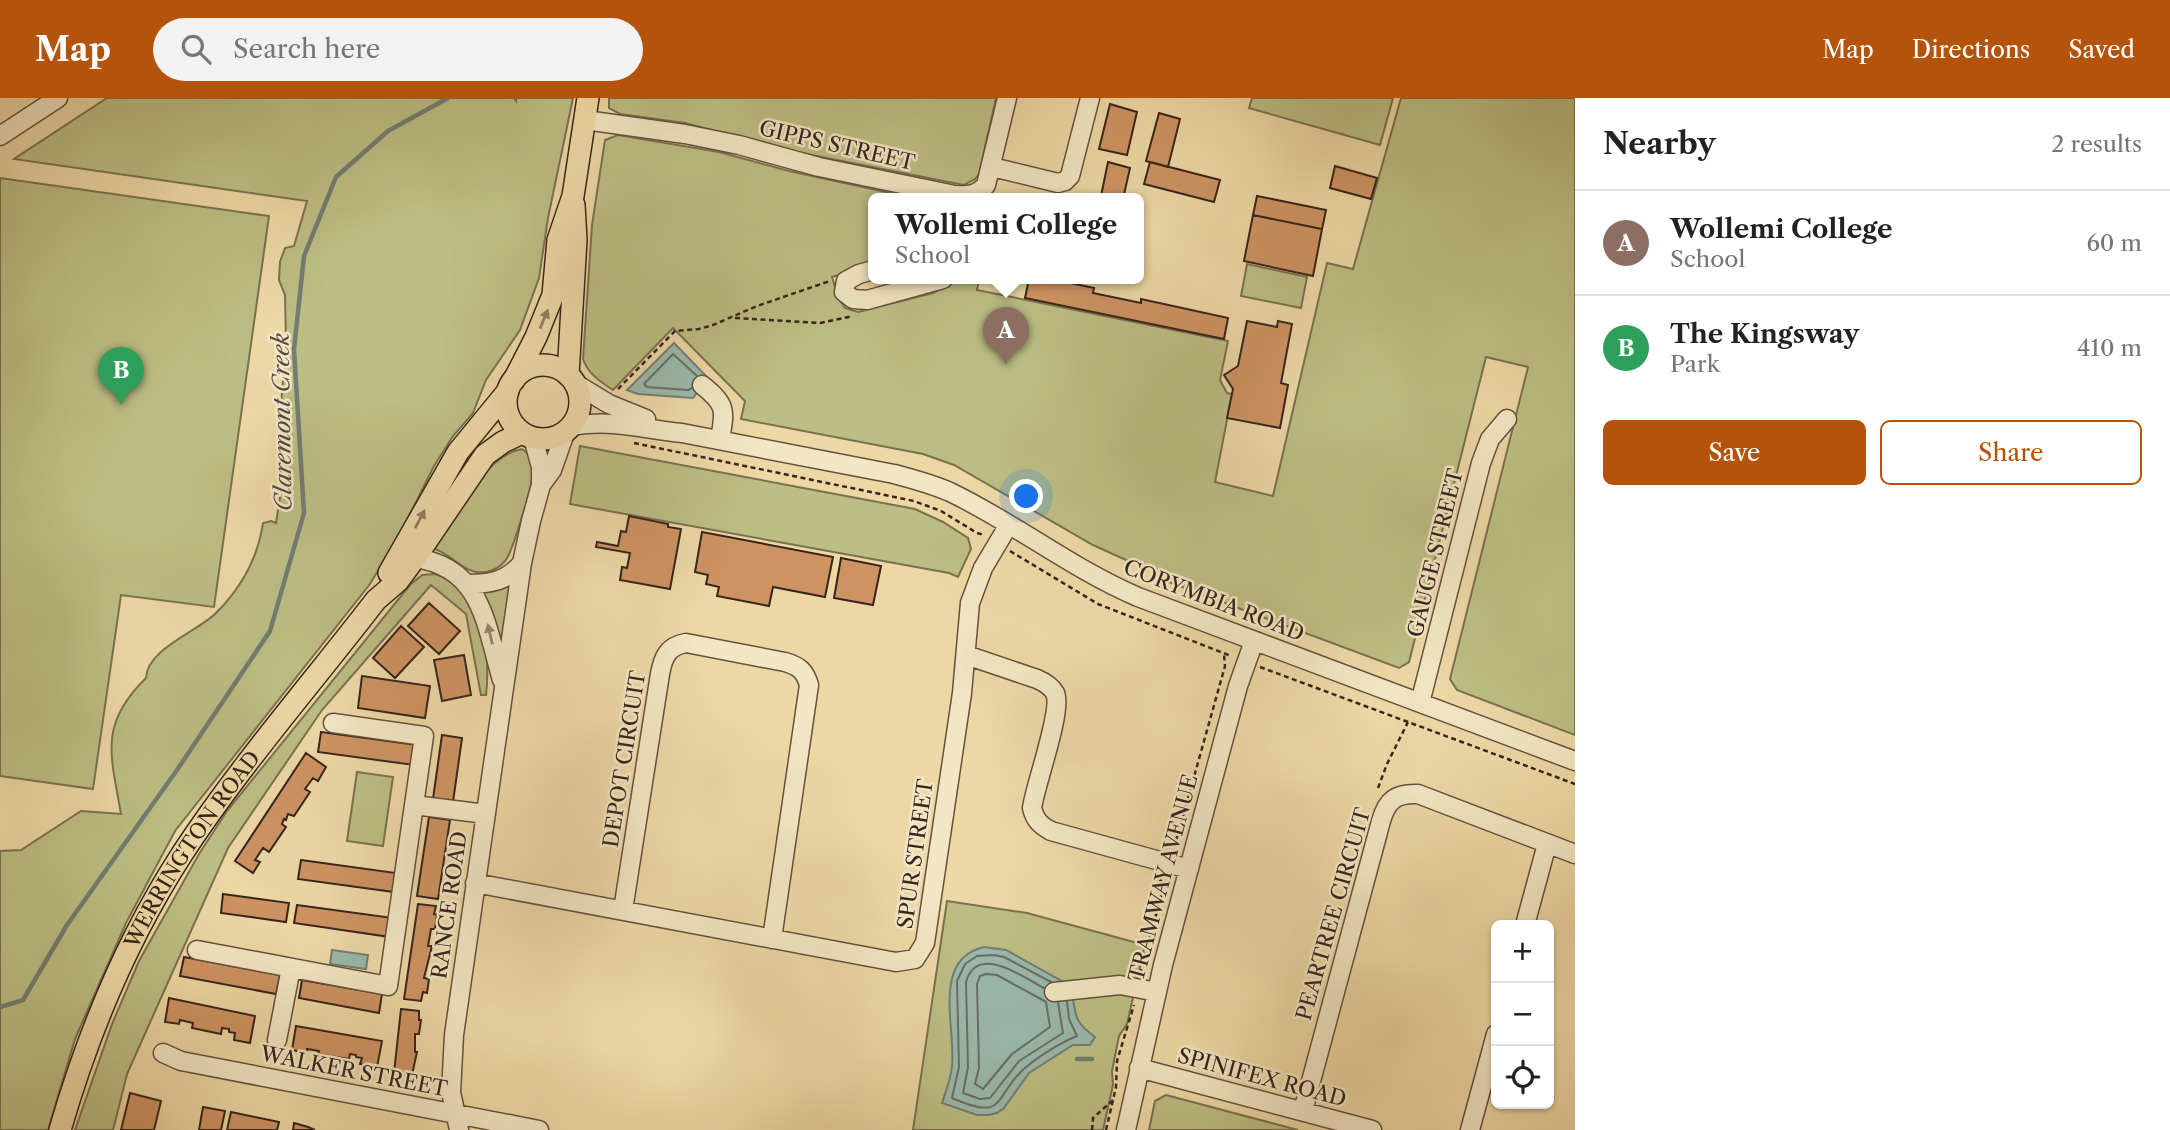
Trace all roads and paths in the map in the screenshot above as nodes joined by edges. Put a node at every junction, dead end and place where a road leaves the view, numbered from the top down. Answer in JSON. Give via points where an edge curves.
{"nodes":[{"id":1,"x":58,"y":98,"type":"edge"},
{"id":2,"x":588,"y":98,"type":"edge"},
{"id":3,"x":1007,"y":98,"type":"edge"},
{"id":4,"x":1090,"y":98,"type":"edge"},
{"id":5,"x":585,"y":120,"type":"junction"},
{"id":6,"x":0,"y":136,"type":"edge"},
{"id":7,"x":992,"y":167,"type":"junction"},
{"id":8,"x":946,"y":193,"type":"edge"},
{"id":9,"x":980,"y":193,"type":"edge"},
{"id":10,"x":573,"y":196,"type":"junction"},
{"id":11,"x":868,"y":271,"type":"edge"},
{"id":12,"x":832,"y":281,"type":"dead end"},
{"id":13,"x":925,"y":284,"type":"edge"},
{"id":14,"x":572,"y":380,"type":"junction"},
{"id":15,"x":702,"y":385,"type":"dead end"},
{"id":16,"x":511,"y":386,"type":"junction"},
{"id":17,"x":614,"y":394,"type":"dead end"},
{"id":18,"x":1507,"y":419,"type":"dead end"},
{"id":19,"x":568,"y":429,"type":"junction"},
{"id":20,"x":682,"y":433,"type":"junction"},
{"id":21,"x":527,"y":435,"type":"junction"},
{"id":22,"x":720,"y":440,"type":"junction"},
{"id":23,"x":631,"y":443,"type":"dead end"},
{"id":24,"x":541,"y":485,"type":"junction"},
{"id":25,"x":1008,"y":526,"type":"junction"},
{"id":26,"x":984,"y":535,"type":"dead end"},
{"id":27,"x":1011,"y":552,"type":"dead end"},
{"id":28,"x":415,"y":558,"type":"junction"},
{"id":29,"x":522,"y":563,"type":"junction"},
{"id":30,"x":467,"y":584,"type":"junction"},
{"id":31,"x":376,"y":600,"type":"junction"},
{"id":32,"x":1254,"y":641,"type":"junction"},
{"id":33,"x":1224,"y":654,"type":"junction"},
{"id":34,"x":966,"y":655,"type":"junction"},
{"id":35,"x":1232,"y":656,"type":"dead end"},
{"id":36,"x":1264,"y":668,"type":"dead end"},
{"id":37,"x":505,"y":687,"type":"junction"},
{"id":38,"x":1420,"y":704,"type":"junction"},
{"id":39,"x":1408,"y":722,"type":"junction"},
{"id":40,"x":333,"y":723,"type":"dead end"},
{"id":41,"x":1575,"y":761,"type":"edge"},
{"id":42,"x":1575,"y":785,"type":"edge"},
{"id":43,"x":1378,"y":788,"type":"dead end"},
{"id":44,"x":414,"y":806,"type":"junction"},
{"id":45,"x":486,"y":814,"type":"junction"},
{"id":46,"x":1547,"y":844,"type":"junction"},
{"id":47,"x":1164,"y":852,"type":"dead end"},
{"id":48,"x":1575,"y":854,"type":"edge"},
{"id":49,"x":1189,"y":869,"type":"junction"},
{"id":50,"x":475,"y":883,"type":"junction"},
{"id":51,"x":623,"y":910,"type":"junction"},
{"id":52,"x":1526,"y":920,"type":"edge"},
{"id":53,"x":772,"y":939,"type":"junction"},
{"id":54,"x":197,"y":950,"type":"dead end"},
{"id":55,"x":291,"y":968,"type":"junction"},
{"id":56,"x":1054,"y":992,"type":"dead end"},
{"id":57,"x":1157,"y":992,"type":"junction"},
{"id":58,"x":277,"y":1040,"type":"dead end"},
{"id":59,"x":1493,"y":1046,"type":"edge"},
{"id":60,"x":163,"y":1053,"type":"dead end"},
{"id":61,"x":1139,"y":1068,"type":"junction"},
{"id":62,"x":1113,"y":1099,"type":"dead end"},
{"id":63,"x":1303,"y":1111,"type":"junction"},
{"id":64,"x":457,"y":1122,"type":"edge"},
{"id":65,"x":60,"y":1130,"type":"edge"},
{"id":66,"x":539,"y":1130,"type":"edge"},
{"id":67,"x":1092,"y":1130,"type":"edge"},
{"id":68,"x":1126,"y":1130,"type":"edge"},
{"id":69,"x":1372,"y":1130,"type":"edge"},
{"id":70,"x":1470,"y":1130,"type":"edge"}],
"edges":[{"from":1,"to":6,"type":"street"},
{"from":2,"to":5,"type":"main road","name":"WERRINGTON ROAD"},
{"from":3,"to":7,"type":"street","name":"GIPPS STREET"},
{"from":4,"to":7,"type":"street","via":[[1065,181]]},
{"from":5,"to":8,"type":"street","name":"GIPPS STREET","via":[[685,134]]},
{"from":5,"to":10,"type":"main road","name":"WERRINGTON ROAD"},
{"from":7,"to":9,"type":"street","name":"GIPPS STREET"},
{"from":10,"to":14,"type":"main road","name":"WERRINGTON ROAD"},
{"from":16,"to":10,"type":"main road","name":"WERRINGTON ROAD","one_way":true,"via":[[553,295],[558,240]]},
{"from":11,"to":13,"type":"street","via":[[846,281],[844,292],[853,299],[867,300]]},
{"from":12,"to":17,"type":"path","via":[[713,325],[675,331]]},
{"from":14,"to":16,"type":"main road","via":[[558,369],[534,367],[522,372]]},
{"from":14,"to":19,"type":"main road","via":[[580,408]]},
{"from":14,"to":20,"type":"street","name":"CORYMBIA ROAD","via":[[626,412]]},
{"from":15,"to":22,"type":"street","via":[[718,397],[724,409]]},
{"from":16,"to":21,"type":"main road","via":[[508,415]]},
{"from":31,"to":16,"type":"main road","name":"WERRINGTON ROAD","one_way":true,"via":[[450,464]]},
{"from":18,"to":38,"type":"street","name":"GAUGE STREET","via":[[1490,439],[1481,463]]},
{"from":19,"to":20,"type":"street","name":"CORYMBIA ROAD","via":[[616,422]]},
{"from":19,"to":21,"type":"main road","via":[[544,439]]},
{"from":19,"to":24,"type":"street","name":"RANCE ROAD"},
{"from":20,"to":22,"type":"street","name":"CORYMBIA ROAD"},
{"from":21,"to":24,"type":"street","name":"RANCE ROAD","via":[[541,467]]},
{"from":21,"to":28,"type":"main road","name":"WERRINGTON ROAD","via":[[503,442],[485,455]]},
{"from":22,"to":25,"type":"street","name":"CORYMBIA ROAD","via":[[923,482],[948,491]]},
{"from":23,"to":26,"type":"path","via":[[914,500]]},
{"from":24,"to":29,"type":"street","name":"RANCE ROAD"},
{"from":25,"to":32,"type":"street","name":"CORYMBIA ROAD","via":[[1119,589]]},
{"from":25,"to":34,"type":"street","name":"SPUR STREET","via":[[975,586]]},
{"from":27,"to":33,"type":"path","via":[[1098,604]]},
{"from":28,"to":30,"type":"street","name":"RANCE ROAD","via":[[441,564]]},
{"from":28,"to":31,"type":"main road","name":"WERRINGTON ROAD"},
{"from":29,"to":30,"type":"street","via":[[500,581]]},
{"from":29,"to":37,"type":"street","name":"RANCE ROAD"},
{"from":37,"to":30,"type":"street","name":"RANCE ROAD","one_way":true,"via":[[487,621]]},
{"from":31,"to":65,"type":"main road","name":"WERRINGTON ROAD","via":[[209,815],[169,875],[103,1004]]},
{"from":32,"to":38,"type":"street","name":"CORYMBIA ROAD"},
{"from":32,"to":49,"type":"street","name":"TRAMWAY AVENUE"},
{"from":33,"to":35,"type":"path"},
{"from":33,"to":47,"type":"path","via":[[1225,666],[1178,834]]},
{"from":34,"to":49,"type":"street","via":[[1037,679],[1055,693],[1055,714],[1032,808],[1043,827]]},
{"from":34,"to":53,"type":"street","name":"SPUR STREET","via":[[920,953],[908,962],[896,962]]},
{"from":36,"to":39,"type":"path"},
{"from":37,"to":45,"type":"street","name":"RANCE ROAD"},
{"from":38,"to":41,"type":"street","name":"CORYMBIA ROAD"},
{"from":39,"to":42,"type":"path"},
{"from":39,"to":43,"type":"path"},
{"from":40,"to":44,"type":"street","via":[[424,736]]},
{"from":44,"to":45,"type":"street"},
{"from":44,"to":55,"type":"street","via":[[388,986]]},
{"from":45,"to":50,"type":"street","name":"RANCE ROAD"},
{"from":46,"to":48,"type":"street","name":"PEARTREE CIRCUIT"},
{"from":46,"to":52,"type":"street"},
{"from":46,"to":63,"type":"street","name":"PEARTREE CIRCUIT","via":[[1418,794],[1392,798],[1384,809]]},
{"from":49,"to":57,"type":"street","name":"TRAMWAY AVENUE"},
{"from":50,"to":51,"type":"street","name":"SPUR STREET"},
{"from":50,"to":64,"type":"street","name":"RANCE ROAD","via":[[452,1058]]},
{"from":51,"to":53,"type":"street","name":"SPUR STREET"},
{"from":51,"to":53,"type":"street","name":"DEPOT CIRCUIT","via":[[667,651],[686,643],[785,662],[797,665],[809,685]]},
{"from":54,"to":55,"type":"street"},
{"from":55,"to":58,"type":"street"},
{"from":56,"to":57,"type":"street","via":[[1120,985]]},
{"from":57,"to":61,"type":"street","name":"TRAMWAY AVENUE"},
{"from":59,"to":70,"type":"street"},
{"from":60,"to":64,"type":"street","name":"WALKER STREET","via":[[181,1061]]},
{"from":61,"to":63,"type":"street","name":"SPINIFEX ROAD"},
{"from":61,"to":68,"type":"street","name":"TRAMWAY AVENUE"},
{"from":62,"to":67,"type":"path","via":[[1093,1118]]},
{"from":63,"to":69,"type":"street","name":"SPINIFEX ROAD"},
{"from":64,"to":66,"type":"street","name":"WALKER STREET"}]}
